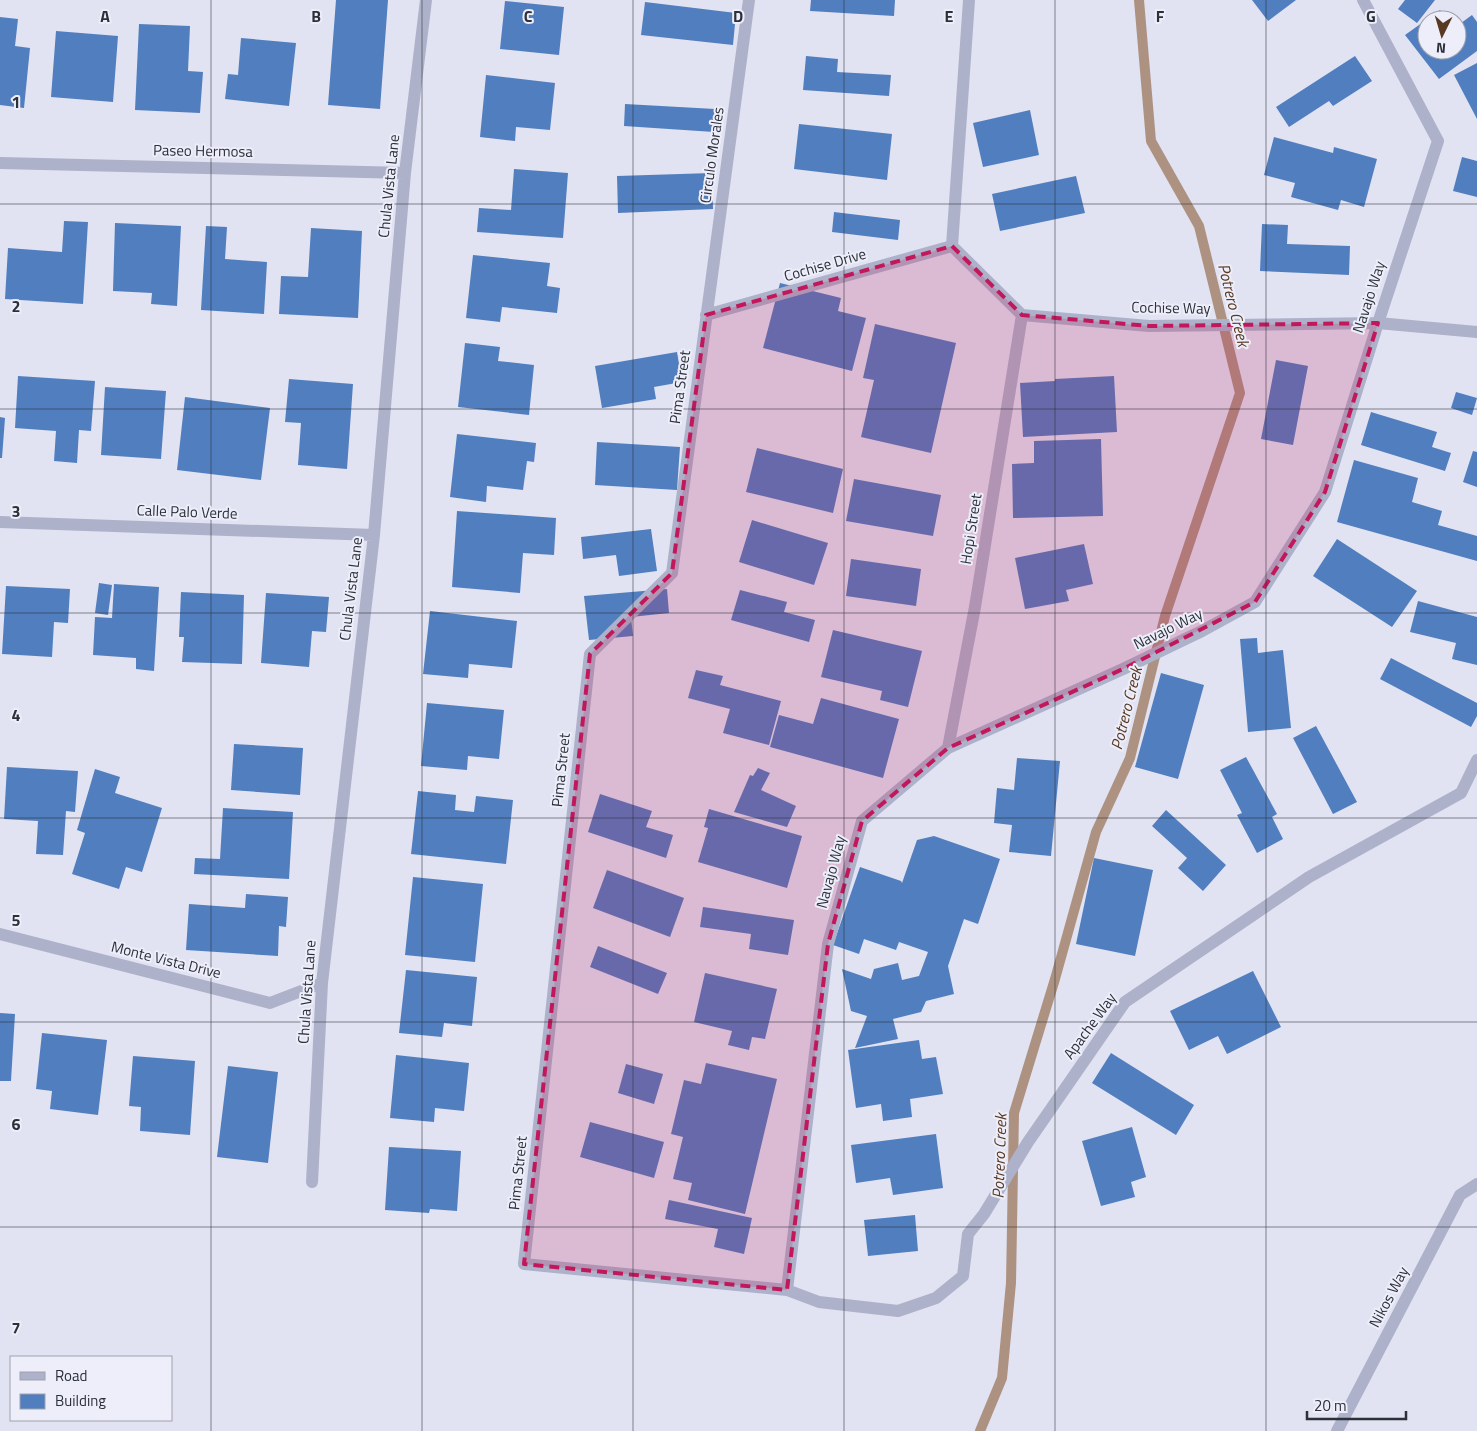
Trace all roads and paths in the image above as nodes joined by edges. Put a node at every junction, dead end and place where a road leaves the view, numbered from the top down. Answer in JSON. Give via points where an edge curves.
{"nodes":[{"id":1,"x":426,"y":0,"type":"edge"},
{"id":2,"x":749,"y":0,"type":"edge"},
{"id":3,"x":969,"y":0,"type":"edge"},
{"id":4,"x":1363,"y":0,"type":"edge"},
{"id":5,"x":0,"y":163,"type":"edge"},
{"id":6,"x":406,"y":173,"type":"junction"},
{"id":7,"x":952,"y":246,"type":"junction"},
{"id":8,"x":706,"y":315,"type":"junction"},
{"id":9,"x":1022,"y":315,"type":"junction"},
{"id":10,"x":1378,"y":323,"type":"junction"},
{"id":11,"x":1477,"y":332,"type":"edge"},
{"id":12,"x":0,"y":522,"type":"edge"},
{"id":13,"x":374,"y":534,"type":"junction"},
{"id":14,"x":948,"y":748,"type":"junction"},
{"id":15,"x":1477,"y":760,"type":"edge"},
{"id":16,"x":0,"y":934,"type":"edge"},
{"id":17,"x":322,"y":982,"type":"junction"},
{"id":18,"x":312,"y":1182,"type":"dead end"},
{"id":19,"x":1477,"y":1184,"type":"edge"},
{"id":20,"x":524,"y":1264,"type":"joint"},
{"id":21,"x":787,"y":1290,"type":"junction"},
{"id":22,"x":1337,"y":1431,"type":"edge"}],
"edges":[{"from":1,"to":6,"type":"street","name":"Chula Vista Lane"},
{"from":2,"to":8,"type":"street","name":"Circulo Morales"},
{"from":3,"to":7,"type":"street"},
{"from":4,"to":10,"type":"street","name":"Navajo Way","via":[[1438,141]]},
{"from":5,"to":6,"type":"street","name":"Paseo Hermosa"},
{"from":6,"to":13,"type":"street","name":"Chula Vista Lane"},
{"from":7,"to":8,"type":"street","name":"Cochise Drive"},
{"from":7,"to":9,"type":"street"},
{"from":8,"to":20,"type":"street","name":"Pima Street","via":[[672,573],[590,654]]},
{"from":9,"to":10,"type":"street","name":"Cochise Way","via":[[1148,326]]},
{"from":9,"to":14,"type":"street","name":"Hopi Street","via":[[975,607]]},
{"from":10,"to":11,"type":"street","name":"Cochise Way"},
{"from":10,"to":14,"type":"street","name":"Navajo Way","via":[[1325,492],[1255,602],[1123,669]]},
{"from":12,"to":13,"type":"street","name":"Calle Palo Verde"},
{"from":13,"to":17,"type":"street","name":"Chula Vista Lane"},
{"from":14,"to":21,"type":"street","name":"Navajo Way","via":[[862,821],[828,944]]},
{"from":15,"to":21,"type":"street","name":"Apache Way","via":[[1460,792],[1309,877],[1125,1002],[968,1234],[963,1276],[936,1298],[898,1311],[819,1302]]},
{"from":16,"to":17,"type":"street","name":"Monte Vista Drive","via":[[270,1003]]},
{"from":17,"to":18,"type":"street","name":"Chula Vista Lane"},
{"from":19,"to":22,"type":"street","name":"Nikos Way","via":[[1460,1195]]},
{"from":20,"to":21,"type":"street","name":"Apache Way"}]}
